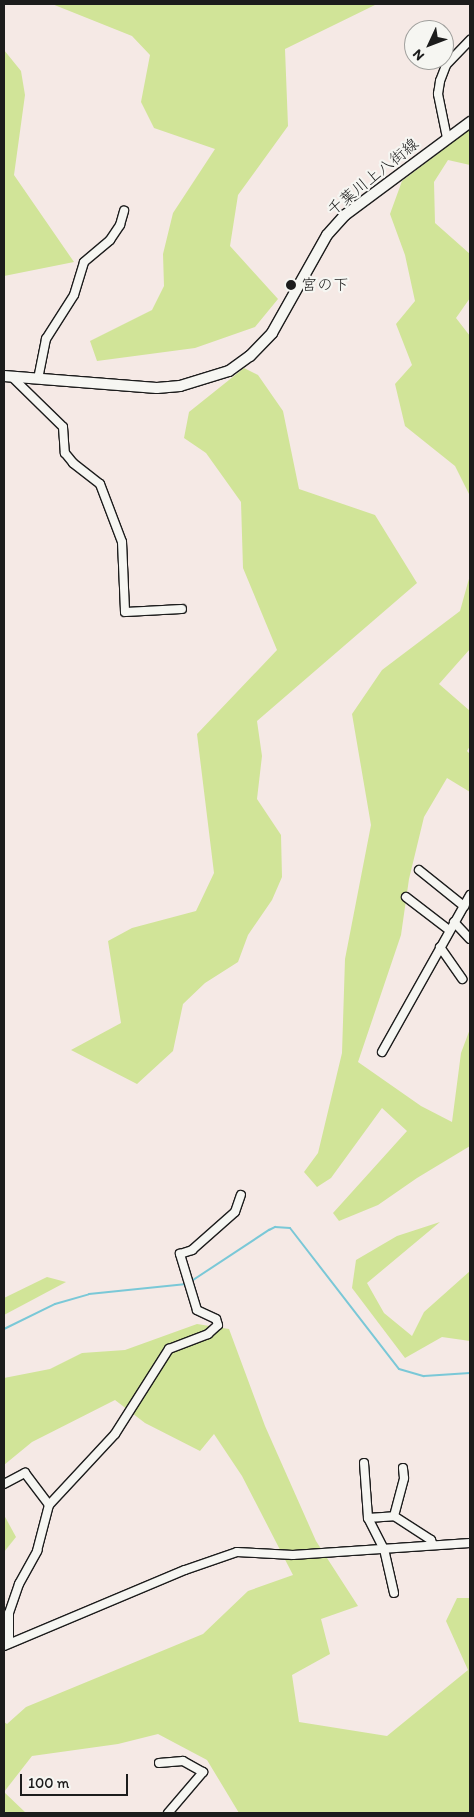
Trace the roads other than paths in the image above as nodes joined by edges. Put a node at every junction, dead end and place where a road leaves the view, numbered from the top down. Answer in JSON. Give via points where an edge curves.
{"nodes":[{"id":1,"x":470,"y":40,"type":"edge"},
{"id":2,"x":470,"y":122,"type":"edge"},
{"id":3,"x":447,"y":138,"type":"junction"},
{"id":4,"x":124,"y":211,"type":"dead end"},
{"id":5,"x":8,"y":376,"type":"edge"},
{"id":6,"x":38,"y":379,"type":"junction"},
{"id":7,"x":182,"y":609,"type":"dead end"},
{"id":8,"x":419,"y":870,"type":"dead end"},
{"id":9,"x":470,"y":894,"type":"edge"},
{"id":10,"x":406,"y":897,"type":"dead end"},
{"id":11,"x":464,"y":906,"type":"junction"},
{"id":12,"x":454,"y":922,"type":"junction"},
{"id":13,"x":449,"y":930,"type":"junction"},
{"id":14,"x":470,"y":939,"type":"edge"},
{"id":15,"x":440,"y":947,"type":"junction"},
{"id":16,"x":462,"y":979,"type":"dead end"},
{"id":17,"x":382,"y":1052,"type":"dead end"},
{"id":18,"x":241,"y":1195,"type":"dead end"},
{"id":19,"x":364,"y":1463,"type":"dead end"},
{"id":20,"x":403,"y":1468,"type":"dead end"},
{"id":21,"x":4,"y":1484,"type":"edge"},
{"id":22,"x":49,"y":1505,"type":"junction"},
{"id":23,"x":394,"y":1516,"type":"junction"},
{"id":24,"x":368,"y":1518,"type":"junction"},
{"id":25,"x":470,"y":1543,"type":"edge"},
{"id":26,"x":433,"y":1545,"type":"junction"},
{"id":27,"x":384,"y":1550,"type":"junction"},
{"id":28,"x":394,"y":1593,"type":"dead end"},
{"id":29,"x":6,"y":1645,"type":"edge"},
{"id":30,"x":159,"y":1763,"type":"dead end"},
{"id":31,"x":168,"y":1813,"type":"edge"}],
"edges":[{"from":1,"to":3,"type":"street","via":[[446,65],[440,81],[438,94]]},
{"from":2,"to":3,"type":"main road","name":"千葉川上八街線"},
{"from":3,"to":6,"type":"main road","name":"千葉川上八街線","via":[[345,215],[327,235],[272,333],[250,356],[229,371],[180,386],[157,388]]},
{"from":4,"to":6,"type":"street","via":[[110,240],[84,262],[74,295],[46,339]]},
{"from":5,"to":6,"type":"main road","name":"千葉川上八街線"},
{"from":5,"to":7,"type":"street","via":[[63,427],[65,453],[100,484],[122,542],[125,612]]},
{"from":8,"to":11,"type":"street"},
{"from":9,"to":11,"type":"street"},
{"from":10,"to":13,"type":"street"},
{"from":11,"to":12,"type":"street"},
{"from":12,"to":13,"type":"street"},
{"from":12,"to":14,"type":"street"},
{"from":13,"to":15,"type":"street"},
{"from":15,"to":16,"type":"street"},
{"from":15,"to":17,"type":"street"},
{"from":18,"to":22,"type":"street","via":[[235,1212],[192,1250],[180,1254],[197,1310],[216,1319],[218,1325],[208,1334],[169,1349],[115,1434]]},
{"from":19,"to":24,"type":"street"},
{"from":20,"to":23,"type":"street","via":[[404,1478]]},
{"from":21,"to":22,"type":"street","via":[[25,1473]]},
{"from":22,"to":29,"type":"street","via":[[37,1551],[19,1584],[9,1613]]},
{"from":23,"to":24,"type":"street"},
{"from":23,"to":26,"type":"street","via":[[431,1540]]},
{"from":24,"to":27,"type":"street"},
{"from":25,"to":26,"type":"street"},
{"from":26,"to":27,"type":"street"},
{"from":27,"to":28,"type":"street"},
{"from":27,"to":29,"type":"street","via":[[225,1555]]},
{"from":30,"to":31,"type":"street","via":[[183,1761],[203,1772]]}]}
